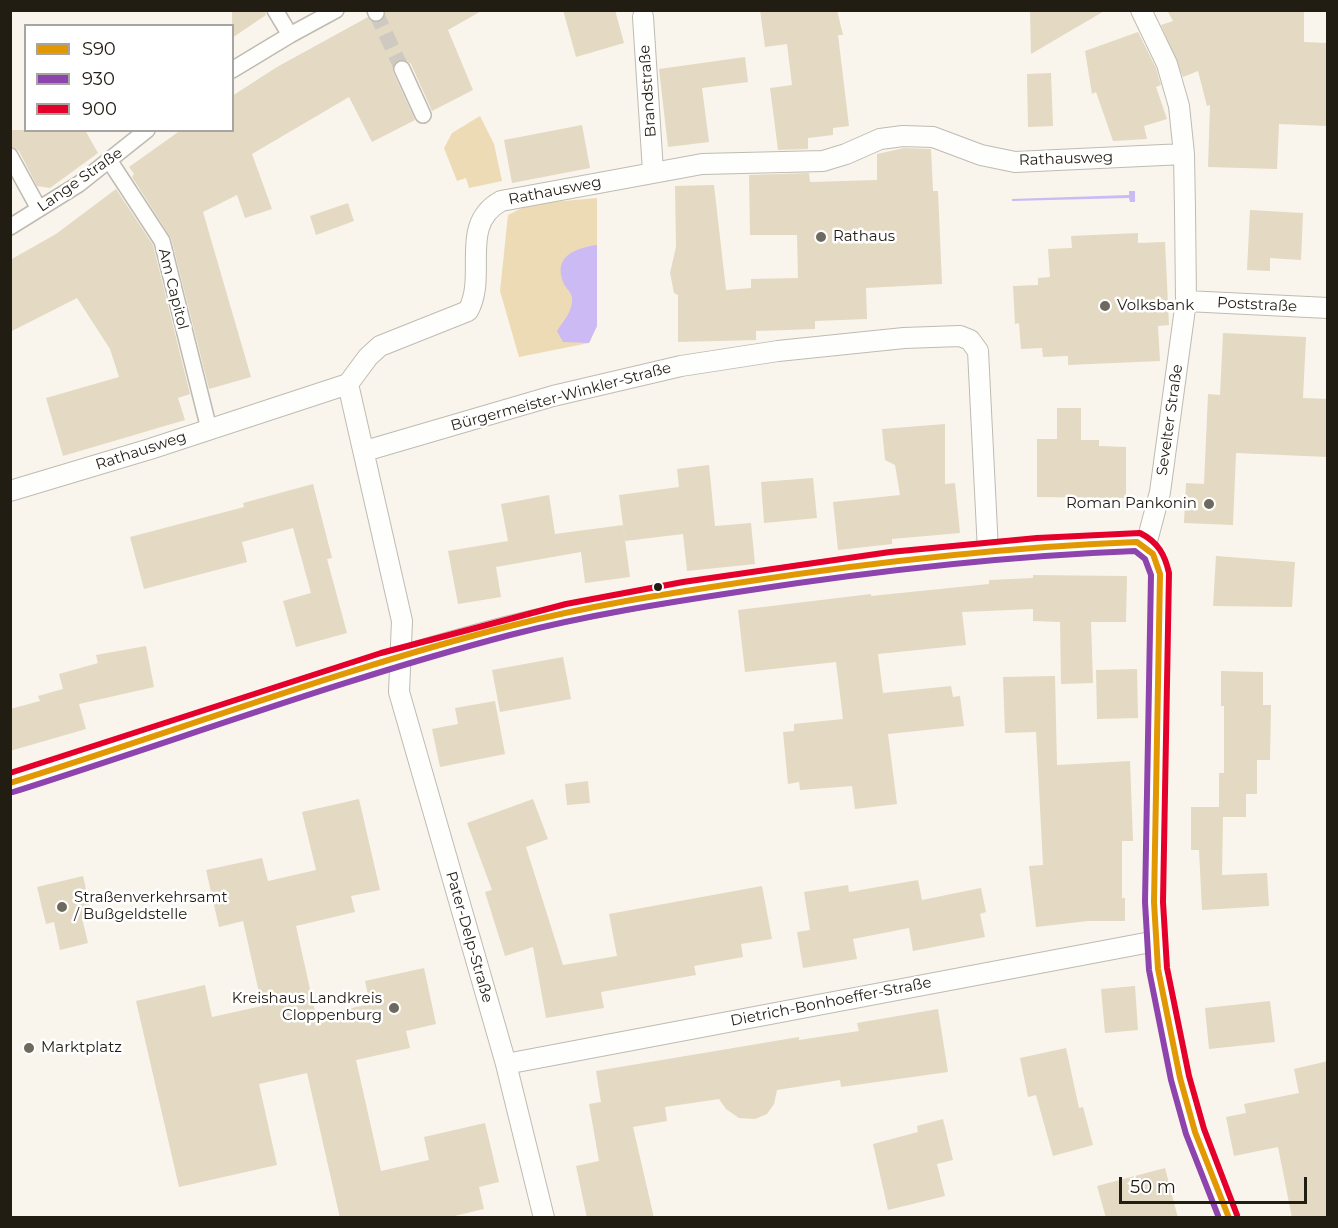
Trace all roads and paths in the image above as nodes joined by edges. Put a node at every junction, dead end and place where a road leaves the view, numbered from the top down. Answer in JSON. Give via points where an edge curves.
{"nodes":[{"id":1,"x":275,"y":10,"type":"edge"},
{"id":2,"x":336,"y":10,"type":"edge"},
{"id":3,"x":1141,"y":10,"type":"edge"},
{"id":4,"x":642,"y":14,"type":"edge"},
{"id":5,"x":290,"y":35,"type":"junction"},
{"id":6,"x":234,"y":69,"type":"edge"},
{"id":7,"x":402,"y":69,"type":"tunnel mouth"},
{"id":8,"x":423,"y":115,"type":"dead end"},
{"id":9,"x":145,"y":132,"type":"edge"},
{"id":10,"x":1184,"y":154,"type":"junction"},
{"id":11,"x":10,"y":156,"type":"edge"},
{"id":12,"x":110,"y":160,"type":"junction"},
{"id":13,"x":653,"y":171,"type":"junction"},
{"id":14,"x":39,"y":209,"type":"junction"},
{"id":15,"x":10,"y":227,"type":"edge"},
{"id":16,"x":1186,"y":301,"type":"junction"},
{"id":17,"x":1328,"y":308,"type":"edge"},
{"id":18,"x":348,"y":384,"type":"junction"},
{"id":19,"x":209,"y":429,"type":"junction"},
{"id":20,"x":365,"y":451,"type":"junction"},
{"id":21,"x":10,"y":491,"type":"edge"},
{"id":22,"x":1146,"y":545,"type":"junction"},
{"id":23,"x":988,"y":551,"type":"junction"},
{"id":24,"x":402,"y":657,"type":"junction"},
{"id":25,"x":10,"y":783,"type":"edge"},
{"id":26,"x":1156,"y":942,"type":"junction"},
{"id":27,"x":506,"y":1064,"type":"junction"},
{"id":28,"x":544,"y":1218,"type":"edge"},
{"id":29,"x":1229,"y":1218,"type":"edge"}],
"edges":[{"from":1,"to":5,"type":"street"},
{"from":2,"to":5,"type":"street"},
{"from":3,"to":10,"type":"street","name":"Sevelter Straße","via":[[1167,64],[1179,106]]},
{"from":4,"to":13,"type":"street","name":"Brandstraße"},
{"from":5,"to":6,"type":"street"},
{"from":7,"to":8,"type":"street"},
{"from":9,"to":12,"type":"street","name":"Lange Straße"},
{"from":10,"to":13,"type":"street","name":"Rathausweg","via":[[1015,162],[981,155],[933,137],[903,136],[880,139],[823,160],[702,164]]},
{"from":10,"to":16,"type":"street","name":"Sevelter Straße"},
{"from":11,"to":14,"type":"street"},
{"from":12,"to":14,"type":"street","name":"Lange Straße"},
{"from":12,"to":19,"type":"street","name":"Am Capitol","via":[[162,241]]},
{"from":13,"to":18,"type":"street","name":"Rathausweg","via":[[501,201],[491,207],[476,232],[475,297],[468,311],[380,346]]},
{"from":14,"to":15,"type":"street","name":"Lange Straße"},
{"from":16,"to":17,"type":"street","name":"Poststraße"},
{"from":16,"to":22,"type":"street","name":"Sevelter Straße","via":[[1160,492]]},
{"from":18,"to":19,"type":"street","name":"Rathausweg"},
{"from":18,"to":20,"type":"street"},
{"from":19,"to":21,"type":"street","name":"Rathausweg"},
{"from":20,"to":23,"type":"street","name":"Bürgermeister-Winkler-Straße","via":[[655,370],[778,351],[960,336],[970,340],[980,363]]},
{"from":20,"to":24,"type":"street","via":[[402,621]]},
{"from":22,"to":23,"type":"street","via":[[1112,542]]},
{"from":22,"to":26,"type":"street","via":[[1156,558],[1160,574]]},
{"from":23,"to":24,"type":"street","via":[[848,565],[681,591],[511,626]]},
{"from":24,"to":25,"type":"street"},
{"from":24,"to":27,"type":"street","name":"Pater-Delp-Straße","via":[[399,692]]},
{"from":26,"to":27,"type":"street","name":"Dietrich-Bonhoeffer-Straße"},
{"from":26,"to":29,"type":"street","via":[[1182,1087],[1194,1132]]},
{"from":27,"to":28,"type":"street","name":"Pater-Delp-Straße"}]}
